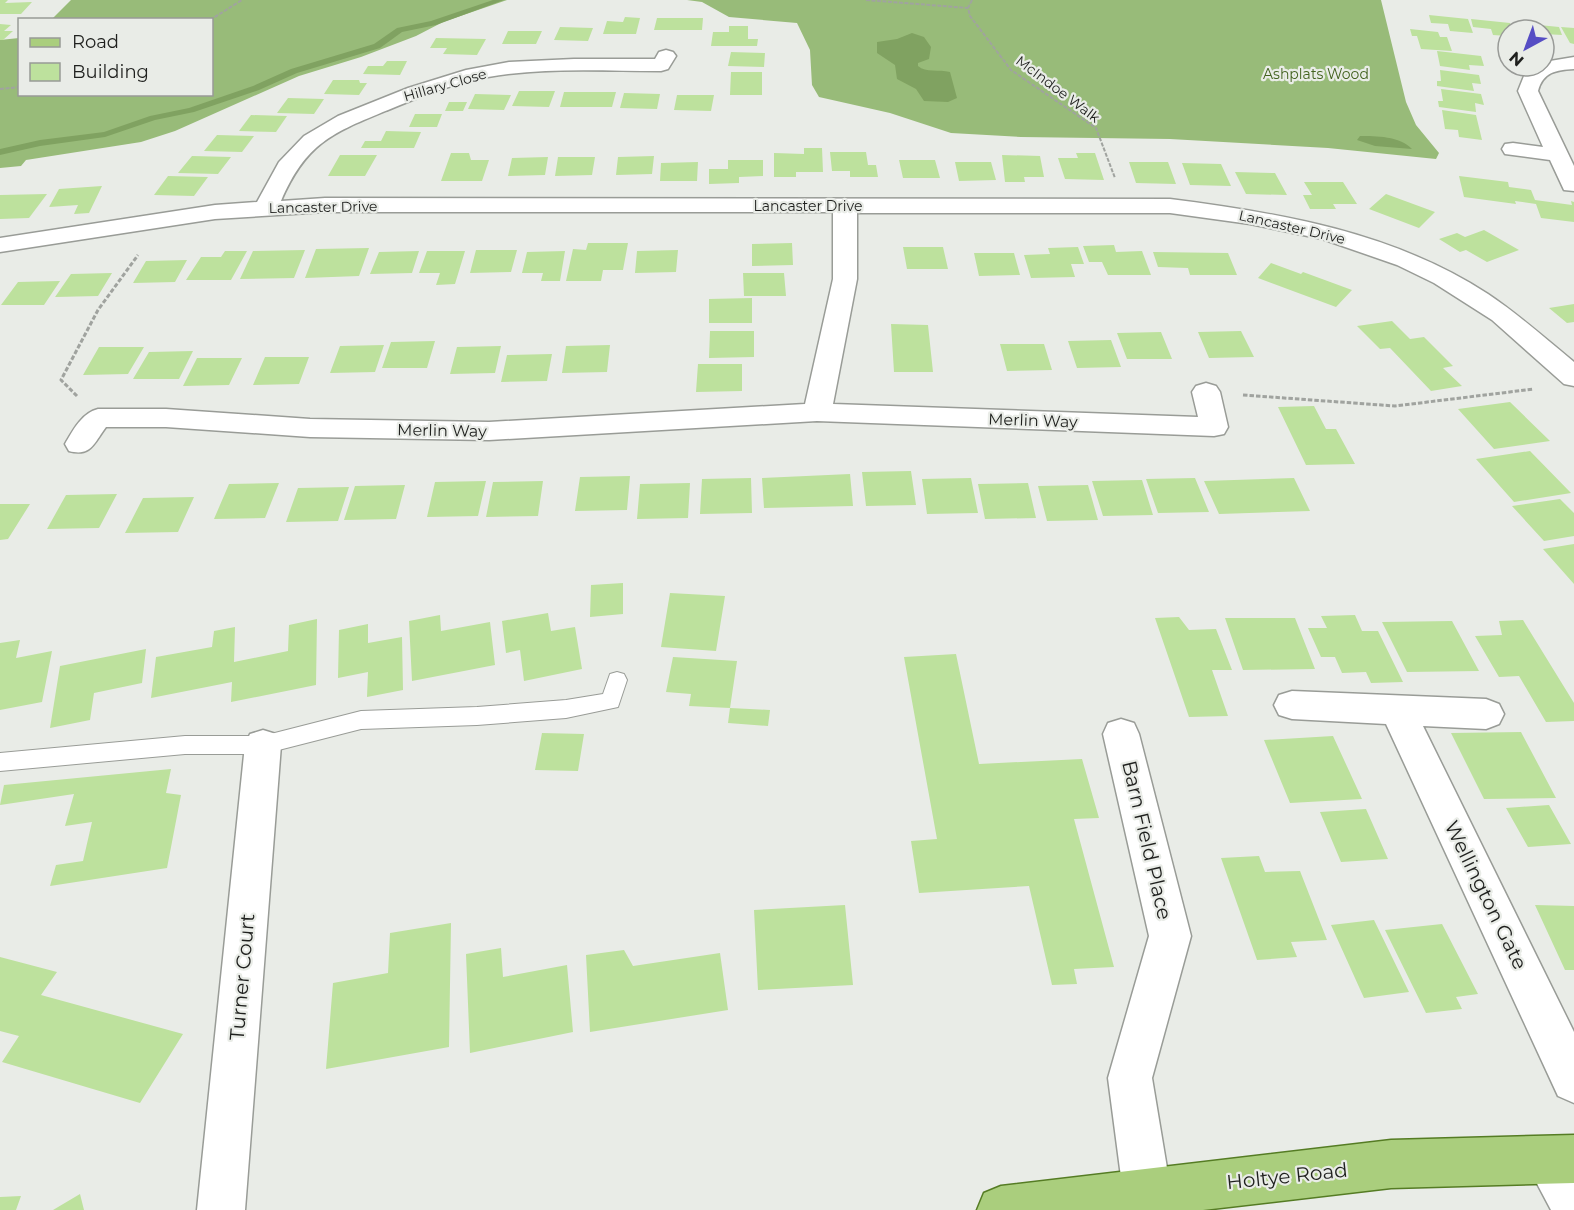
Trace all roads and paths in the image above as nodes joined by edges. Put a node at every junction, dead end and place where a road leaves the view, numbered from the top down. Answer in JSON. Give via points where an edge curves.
{"nodes":[{"id":1,"x":242,"y":0,"type":"edge"},
{"id":2,"x":866,"y":0,"type":"edge"},
{"id":3,"x":972,"y":0,"type":"edge"},
{"id":4,"x":968,"y":8,"type":"junction"},
{"id":5,"x":213,"y":18,"type":"edge"},
{"id":6,"x":666,"y":56,"type":"dead end"},
{"id":7,"x":1557,"y":63,"type":"edge"},
{"id":8,"x":18,"y":87,"type":"edge"},
{"id":9,"x":0,"y":88,"type":"edge"},
{"id":10,"x":1513,"y":149,"type":"dead end"},
{"id":11,"x":1558,"y":154,"type":"junction"},
{"id":12,"x":1572,"y":185,"type":"dead end"},
{"id":13,"x":1123,"y":204,"type":"junction"},
{"id":14,"x":844,"y":206,"type":"junction"},
{"id":15,"x":266,"y":208,"type":"junction"},
{"id":16,"x":163,"y":220,"type":"junction"},
{"id":17,"x":0,"y":245,"type":"edge"},
{"id":18,"x":1572,"y":374,"type":"edge"},
{"id":19,"x":1540,"y":388,"type":"dead end"},
{"id":20,"x":1206,"y":392,"type":"joint"},
{"id":21,"x":817,"y":412,"type":"junction"},
{"id":22,"x":98,"y":418,"type":"junction"},
{"id":23,"x":79,"y":444,"type":"dead end"},
{"id":24,"x":617,"y":680,"type":"dead end"},
{"id":25,"x":1292,"y":705,"type":"dead end"},
{"id":26,"x":1397,"y":710,"type":"junction"},
{"id":27,"x":1486,"y":714,"type":"dead end"},
{"id":28,"x":1121,"y":734,"type":"dead end"},
{"id":29,"x":263,"y":745,"type":"junction"},
{"id":30,"x":0,"y":762,"type":"edge"},
{"id":31,"x":1574,"y":1080,"type":"edge"},
{"id":32,"x":1561,"y":1160,"type":"edge"},
{"id":33,"x":1147,"y":1192,"type":"junction"},
{"id":34,"x":1574,"y":1204,"type":"edge"},
{"id":35,"x":221,"y":1210,"type":"edge"},
{"id":36,"x":1002,"y":1210,"type":"edge"}],
"edges":[{"from":1,"to":5,"type":"path"},
{"from":2,"to":4,"type":"path"},
{"from":3,"to":4,"type":"path"},
{"from":4,"to":13,"type":"path","name":"McIndoe Walk","via":[[1011,70],[1096,128]]},
{"from":6,"to":15,"type":"street","name":"Hillary Close","via":[[661,64],[567,65],[486,72],[395,99],[304,146],[279,179]]},
{"from":7,"to":11,"type":"street","via":[[1530,78],[1528,91]]},
{"from":8,"to":9,"type":"path"},
{"from":10,"to":11,"type":"street"},
{"from":11,"to":12,"type":"street"},
{"from":13,"to":14,"type":"street","name":"Lancaster Drive"},
{"from":13,"to":18,"type":"street","name":"Lancaster Drive","via":[[1229,213],[1356,242],[1421,267],[1477,298]]},
{"from":14,"to":15,"type":"street","name":"Lancaster Drive"},
{"from":14,"to":21,"type":"street","via":[[845,279]]},
{"from":15,"to":16,"type":"street","name":"Lancaster Drive"},
{"from":16,"to":17,"type":"street","name":"Lancaster Drive"},
{"from":16,"to":22,"type":"path","via":[[98,310],[61,380]]},
{"from":19,"to":20,"type":"path","via":[[1395,406]]},
{"from":20,"to":21,"type":"street","name":"Merlin Way","via":[[1214,427]]},
{"from":21,"to":22,"type":"street","name":"Merlin Way","via":[[489,431]]},
{"from":22,"to":23,"type":"street"},
{"from":24,"to":29,"type":"lane","via":[[611,701],[477,716],[361,720]]},
{"from":25,"to":26,"type":"street"},
{"from":26,"to":27,"type":"street"},
{"from":26,"to":31,"type":"street","name":"Wellington Gate"},
{"from":28,"to":33,"type":"street","name":"Barn Field Place","via":[[1170,936],[1130,1078]]},
{"from":29,"to":30,"type":"lane","via":[[185,745]]},
{"from":29,"to":35,"type":"street","name":"Turner Court"},
{"from":32,"to":33,"type":"main road","name":"Holtye Road","via":[[1391,1164]]},
{"from":32,"to":34,"type":"street"},
{"from":33,"to":36,"type":"main road","name":"Holtye Road"}]}
